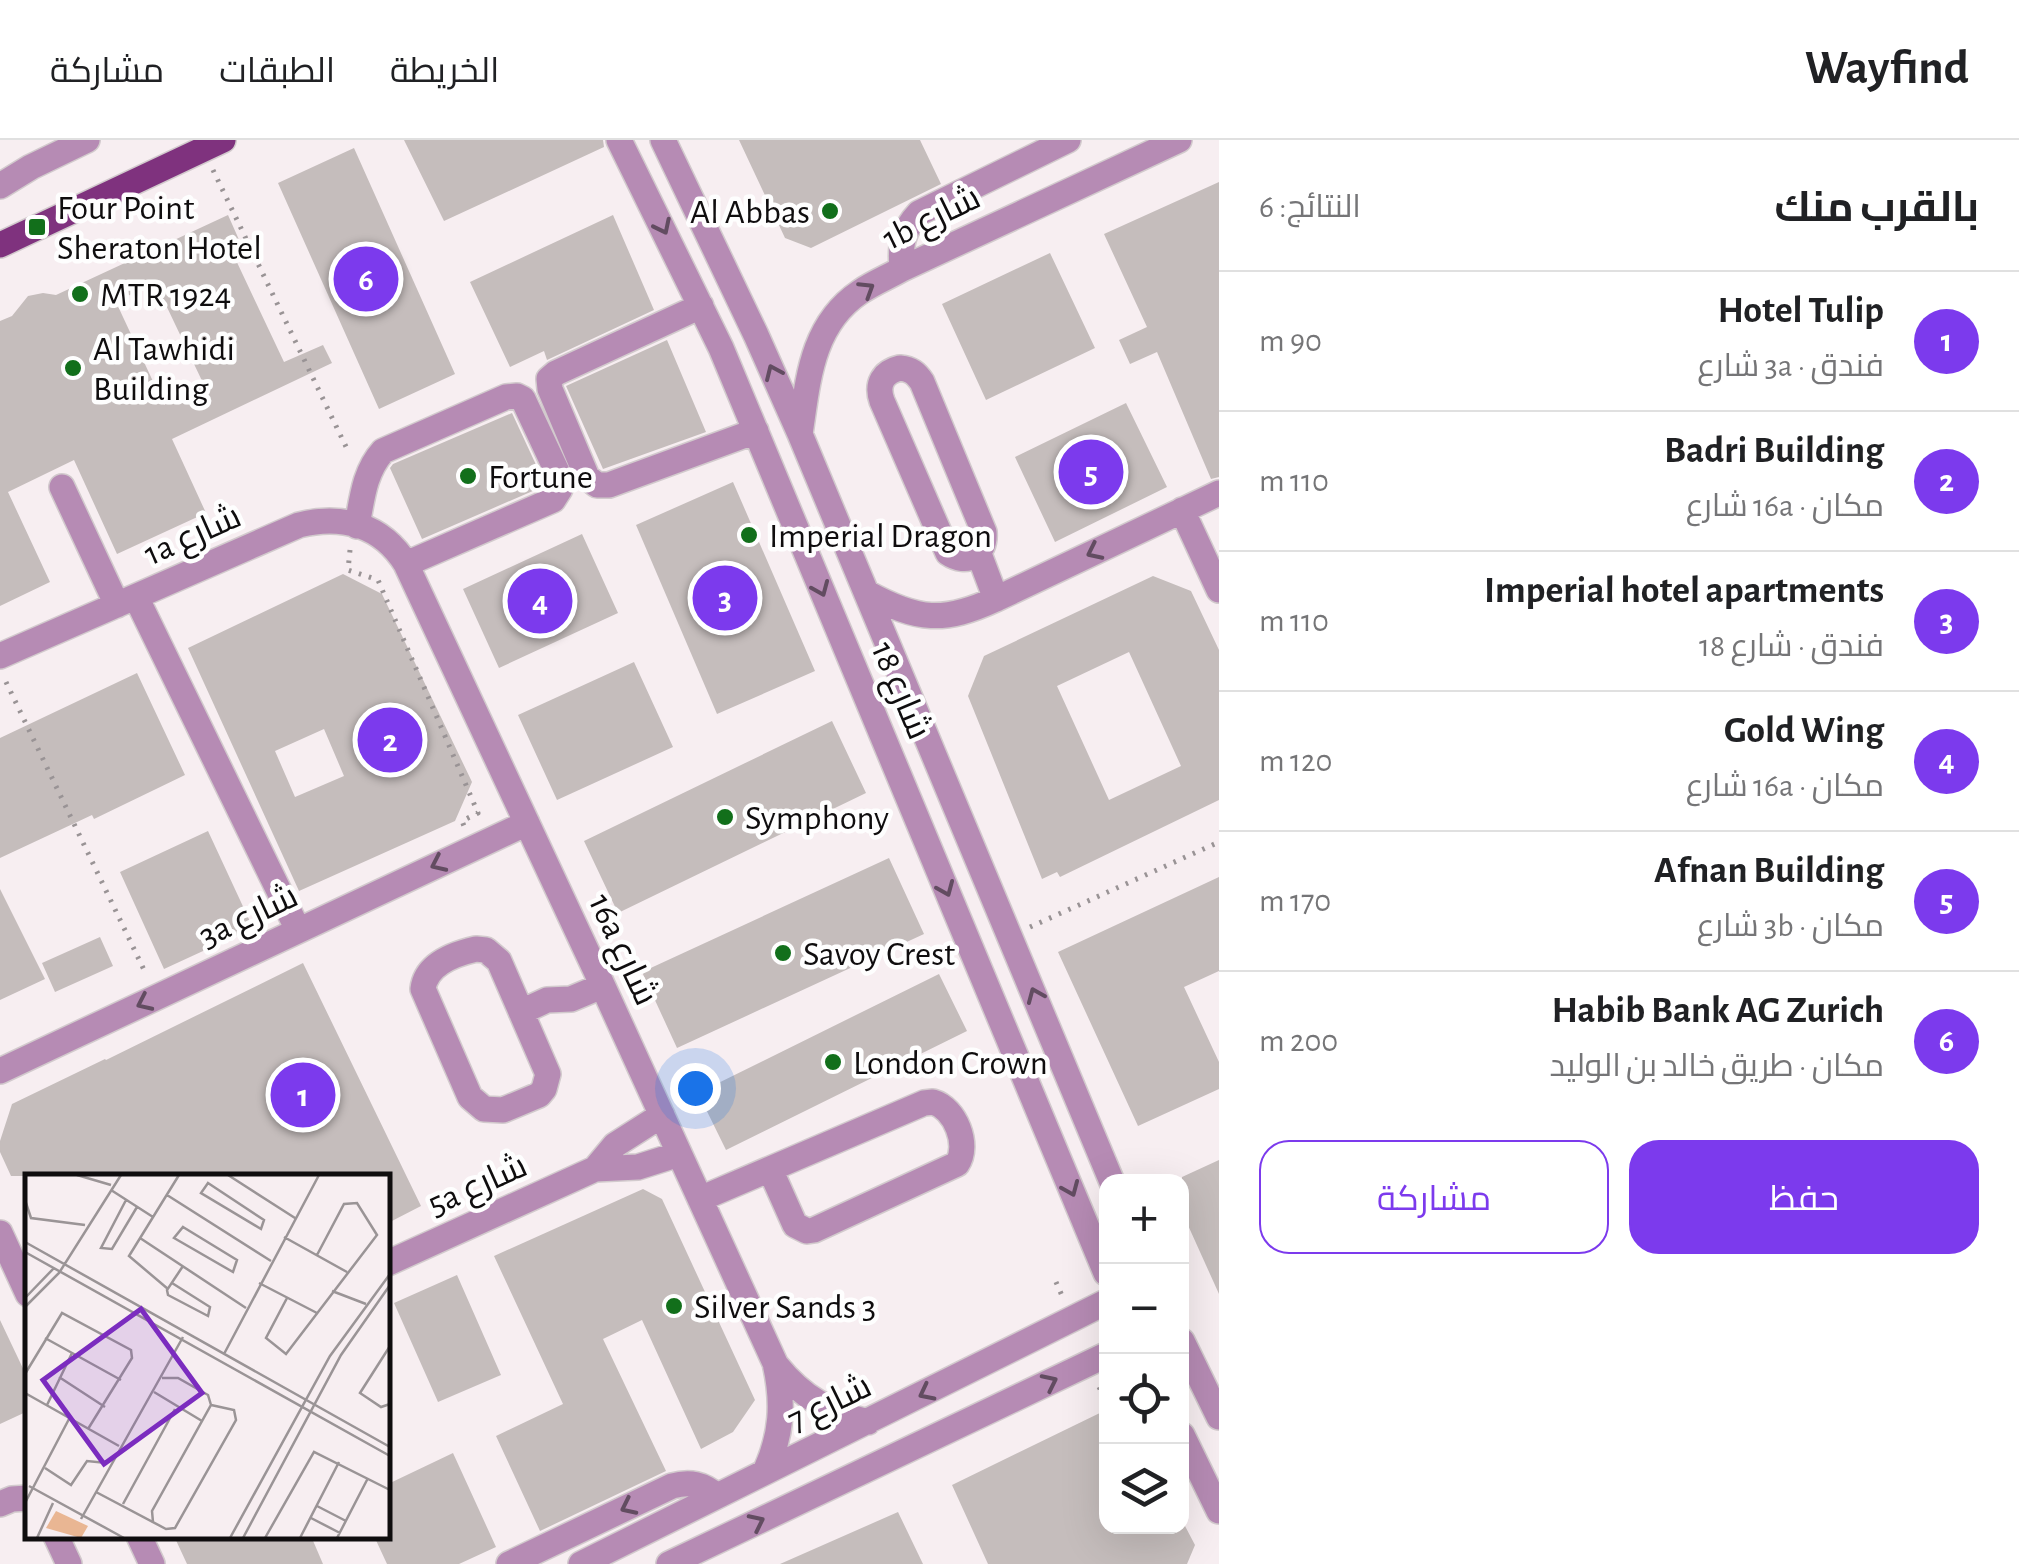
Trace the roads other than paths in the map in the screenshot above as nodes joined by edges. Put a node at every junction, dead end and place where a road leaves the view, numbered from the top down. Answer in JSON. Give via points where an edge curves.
{"nodes":[{"id":1,"x":87,"y":140,"type":"edge"},
{"id":2,"x":619,"y":140,"type":"edge"},
{"id":3,"x":663,"y":140,"type":"edge"},
{"id":4,"x":1068,"y":140,"type":"edge"},
{"id":5,"x":1179,"y":140,"type":"edge"},
{"id":6,"x":213,"y":144,"type":"edge"},
{"id":7,"x":0,"y":186,"type":"edge"},
{"id":8,"x":0,"y":244,"type":"edge"},
{"id":9,"x":902,"y":269,"type":"junction"},
{"id":10,"x":701,"y":306,"type":"junction"},
{"id":11,"x":756,"y":431,"type":"junction"},
{"id":12,"x":800,"y":434,"type":"junction"},
{"id":13,"x":62,"y":487,"type":"dead end"},
{"id":14,"x":1219,"y":492,"type":"edge"},
{"id":15,"x":1182,"y":510,"type":"junction"},
{"id":16,"x":357,"y":526,"type":"junction"},
{"id":17,"x":979,"y":554,"type":"junction"},
{"id":18,"x":406,"y":564,"type":"junction"},
{"id":19,"x":1219,"y":590,"type":"edge"},
{"id":20,"x":867,"y":593,"type":"junction"},
{"id":21,"x":996,"y":599,"type":"junction"},
{"id":22,"x":126,"y":601,"type":"junction"},
{"id":23,"x":0,"y":656,"type":"edge"},
{"id":24,"x":526,"y":823,"type":"junction"},
{"id":25,"x":298,"y":930,"type":"junction"},
{"id":26,"x":599,"y":977,"type":"junction"},
{"id":27,"x":521,"y":1012,"type":"junction"},
{"id":28,"x":0,"y":1070,"type":"edge"},
{"id":29,"x":662,"y":1115,"type":"junction"},
{"id":30,"x":679,"y":1154,"type":"junction"},
{"id":31,"x":595,"y":1169,"type":"junction"},
{"id":32,"x":770,"y":1169,"type":"junction"},
{"id":33,"x":1109,"y":1174,"type":"edge"},
{"id":34,"x":700,"y":1199,"type":"junction"},
{"id":35,"x":0,"y":1233,"type":"edge"},
{"id":36,"x":390,"y":1262,"type":"edge"},
{"id":37,"x":1102,"y":1264,"type":"edge"},
{"id":38,"x":25,"y":1287,"type":"edge"},
{"id":39,"x":1099,"y":1306,"type":"edge"},
{"id":40,"x":1188,"y":1354,"type":"edge"},
{"id":41,"x":1099,"y":1358,"type":"edge"},
{"id":42,"x":775,"y":1364,"type":"junction"},
{"id":43,"x":1219,"y":1417,"type":"edge"},
{"id":44,"x":868,"y":1422,"type":"junction"},
{"id":45,"x":1187,"y":1444,"type":"edge"},
{"id":46,"x":765,"y":1472,"type":"junction"},
{"id":47,"x":717,"y":1496,"type":"junction"},
{"id":48,"x":25,"y":1498,"type":"edge"},
{"id":49,"x":0,"y":1504,"type":"edge"},
{"id":50,"x":1219,"y":1512,"type":"edge"},
{"id":51,"x":57,"y":1539,"type":"edge"},
{"id":52,"x":140,"y":1539,"type":"edge"},
{"id":53,"x":69,"y":1564,"type":"edge"},
{"id":54,"x":152,"y":1564,"type":"edge"},
{"id":55,"x":510,"y":1564,"type":"edge"},
{"id":56,"x":581,"y":1564,"type":"edge"},
{"id":57,"x":669,"y":1564,"type":"edge"}],
"edges":[{"from":1,"to":7,"type":"street"},
{"from":2,"to":10,"type":"street","name":"شارع 18","one_way":true},
{"from":12,"to":3,"type":"street","name":"شارع 18","one_way":true},
{"from":4,"to":9,"type":"street","via":[[920,213],[903,234]]},
{"from":5,"to":9,"type":"street","name":"1b شارع"},
{"from":6,"to":8,"type":"main road"},
{"from":12,"to":9,"type":"street","name":"1b شارع","one_way":true,"via":[[821,336],[859,292]]},
{"from":10,"to":11,"type":"street","name":"شارع 18"},
{"from":10,"to":11,"type":"street","via":[[549,379],[587,477],[609,485]]},
{"from":11,"to":37,"type":"street","name":"شارع 18","one_way":true},
{"from":12,"to":20,"type":"street","name":"شارع 18"},
{"from":13,"to":22,"type":"street"},
{"from":14,"to":15,"type":"street"},
{"from":15,"to":19,"type":"street"},
{"from":15,"to":21,"type":"street","one_way":true},
{"from":16,"to":18,"type":"street","via":[[388,541]]},
{"from":16,"to":18,"type":"street","via":[[367,476],[383,452],[506,397],[523,400],[560,478],[557,495]]},
{"from":16,"to":22,"type":"street","name":"1a شارع","via":[[336,520],[299,525]]},
{"from":17,"to":17,"type":"street","via":[[984,532],[922,382],[909,369],[892,370],[879,392],[944,545],[955,558]]},
{"from":17,"to":21,"type":"street"},
{"from":18,"to":24,"type":"street","name":"16a شارع"},
{"from":20,"to":21,"type":"street","via":[[903,612],[940,616]]},
{"from":33,"to":20,"type":"street","name":"شارع 18","one_way":true},
{"from":22,"to":23,"type":"street","name":"1a شارع"},
{"from":22,"to":25,"type":"street"},
{"from":24,"to":25,"type":"street","name":"3a شارع","one_way":true},
{"from":24,"to":26,"type":"street","name":"16a شارع"},
{"from":25,"to":28,"type":"street","name":"3a شارع","one_way":true},
{"from":26,"to":27,"type":"street","via":[[560,986]]},
{"from":26,"to":29,"type":"street","name":"16a شارع"},
{"from":27,"to":27,"type":"street","via":[[548,1074],[544,1089],[503,1110],[484,1109],[470,1097],[424,981],[439,963],[486,950],[499,961]]},
{"from":29,"to":30,"type":"street","name":"16a شارع"},
{"from":29,"to":31,"type":"street","name":"5a شارع","via":[[615,1146]]},
{"from":30,"to":31,"type":"street","name":"5a شارع","via":[[638,1168]]},
{"from":30,"to":34,"type":"street","name":"16a شارع"},
{"from":31,"to":36,"type":"street","name":"5a شارع"},
{"from":32,"to":32,"type":"street","via":[[924,1103],[948,1110],[963,1149],[950,1169],[806,1231],[794,1225]]},
{"from":32,"to":34,"type":"street"},
{"from":34,"to":42,"type":"street","name":"16a شارع"},
{"from":35,"to":38,"type":"street"},
{"from":39,"to":44,"type":"street","name":"شارع 7","one_way":true},
{"from":40,"to":43,"type":"street"},
{"from":57,"to":41,"type":"street","one_way":true},
{"from":42,"to":44,"type":"street","name":"16a شارع","via":[[806,1396]]},
{"from":42,"to":46,"type":"street","name":"16a شارع","via":[[780,1430]]},
{"from":44,"to":46,"type":"street","name":"شارع 7"},
{"from":45,"to":50,"type":"street"},
{"from":46,"to":47,"type":"street","name":"شارع 7"},
{"from":47,"to":55,"type":"street","one_way":true,"via":[[696,1484],[672,1486]]},
{"from":47,"to":56,"type":"street","name":"شارع 7"},
{"from":48,"to":49,"type":"street"},
{"from":51,"to":53,"type":"street"},
{"from":52,"to":54,"type":"street"}]}
